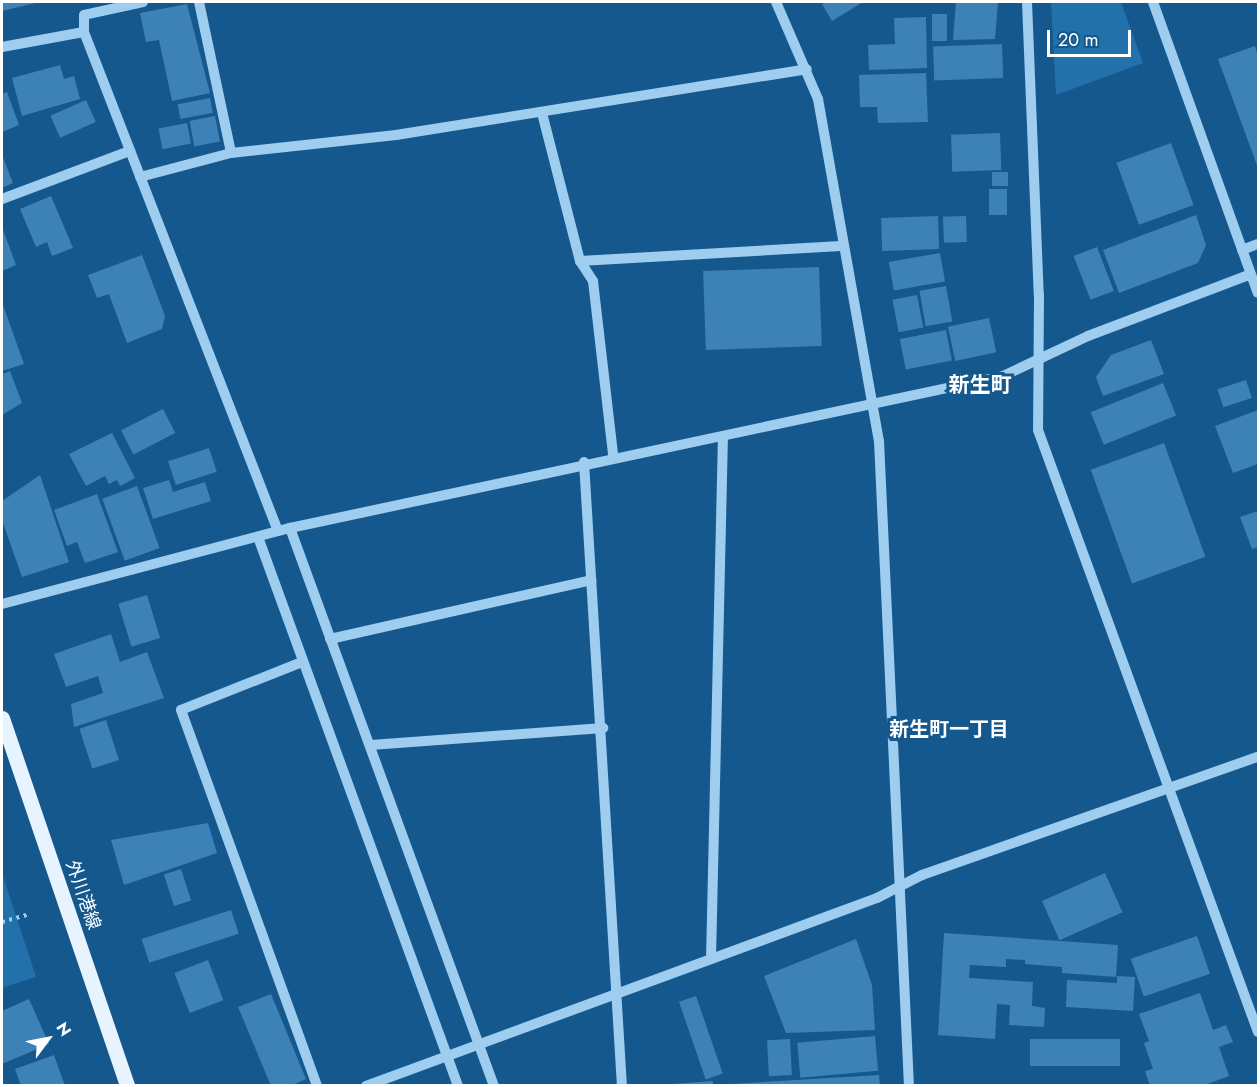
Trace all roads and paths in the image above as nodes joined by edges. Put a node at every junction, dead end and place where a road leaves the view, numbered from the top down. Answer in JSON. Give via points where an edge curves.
{"nodes":[{"id":1,"x":143,"y":2,"type":"edge"},
{"id":2,"x":199,"y":2,"type":"edge"},
{"id":3,"x":776,"y":2,"type":"edge"},
{"id":4,"x":1027,"y":2,"type":"edge"},
{"id":5,"x":1153,"y":2,"type":"edge"},
{"id":6,"x":84,"y":32,"type":"junction"},
{"id":7,"x":2,"y":46,"type":"edge"},
{"id":8,"x":807,"y":69,"type":"junction"},
{"id":9,"x":542,"y":113,"type":"junction"},
{"id":10,"x":130,"y":151,"type":"junction"},
{"id":11,"x":231,"y":153,"type":"junction"},
{"id":12,"x":140,"y":177,"type":"junction"},
{"id":13,"x":2,"y":199,"type":"edge"},
{"id":14,"x":1258,"y":244,"type":"edge"},
{"id":15,"x":841,"y":246,"type":"junction"},
{"id":16,"x":1242,"y":250,"type":"junction"},
{"id":17,"x":580,"y":261,"type":"junction"},
{"id":18,"x":1251,"y":274,"type":"junction"},
{"id":19,"x":1258,"y":293,"type":"edge"},
{"id":20,"x":1040,"y":358,"type":"junction"},
{"id":21,"x":870,"y":407,"type":"junction"},
{"id":22,"x":723,"y":436,"type":"junction"},
{"id":23,"x":613,"y":455,"type":"junction"},
{"id":24,"x":584,"y":462,"type":"junction"},
{"id":25,"x":290,"y":528,"type":"junction"},
{"id":26,"x":278,"y":531,"type":"junction"},
{"id":27,"x":258,"y":537,"type":"junction"},
{"id":28,"x":591,"y":580,"type":"junction"},
{"id":29,"x":2,"y":604,"type":"edge"},
{"id":30,"x":330,"y":639,"type":"junction"},
{"id":31,"x":302,"y":662,"type":"junction"},
{"id":32,"x":2,"y":718,"type":"edge"},
{"id":33,"x":603,"y":728,"type":"junction"},
{"id":34,"x":371,"y":746,"type":"junction"},
{"id":35,"x":1258,"y":757,"type":"edge"},
{"id":36,"x":1170,"y":791,"type":"junction"},
{"id":37,"x":902,"y":885,"type":"junction"},
{"id":38,"x":30,"y":914,"type":"dead end"},
{"id":39,"x":2,"y":922,"type":"edge"},
{"id":40,"x":711,"y":959,"type":"junction"},
{"id":41,"x":616,"y":995,"type":"junction"},
{"id":42,"x":1258,"y":1032,"type":"edge"},
{"id":43,"x":478,"y":1042,"type":"junction"},
{"id":44,"x":446,"y":1055,"type":"junction"},
{"id":45,"x":127,"y":1086,"type":"edge"},
{"id":46,"x":317,"y":1086,"type":"edge"},
{"id":47,"x":366,"y":1086,"type":"edge"},
{"id":48,"x":458,"y":1086,"type":"edge"},
{"id":49,"x":494,"y":1086,"type":"edge"},
{"id":50,"x":622,"y":1086,"type":"edge"},
{"id":51,"x":909,"y":1086,"type":"edge"}],
"edges":[{"from":1,"to":6,"type":"street","via":[[84,15]]},
{"from":2,"to":11,"type":"street"},
{"from":3,"to":8,"type":"street"},
{"from":4,"to":20,"type":"street"},
{"from":5,"to":16,"type":"street"},
{"from":6,"to":7,"type":"street"},
{"from":6,"to":10,"type":"street"},
{"from":8,"to":9,"type":"street"},
{"from":8,"to":15,"type":"street","via":[[818,99]]},
{"from":9,"to":11,"type":"street"},
{"from":9,"to":17,"type":"street"},
{"from":10,"to":12,"type":"street"},
{"from":10,"to":13,"type":"street"},
{"from":11,"to":12,"type":"street"},
{"from":12,"to":26,"type":"street"},
{"from":14,"to":16,"type":"street"},
{"from":15,"to":17,"type":"street"},
{"from":15,"to":21,"type":"street"},
{"from":16,"to":18,"type":"street"},
{"from":17,"to":23,"type":"street","via":[[593,281]]},
{"from":18,"to":19,"type":"street"},
{"from":18,"to":20,"type":"street"},
{"from":20,"to":21,"type":"street","via":[[1003,376]]},
{"from":20,"to":36,"type":"street","via":[[1038,430]]},
{"from":21,"to":22,"type":"street"},
{"from":21,"to":37,"type":"street","via":[[879,441]]},
{"from":22,"to":23,"type":"street"},
{"from":22,"to":40,"type":"street"},
{"from":23,"to":24,"type":"street"},
{"from":24,"to":25,"type":"street"},
{"from":24,"to":28,"type":"street"},
{"from":25,"to":26,"type":"street"},
{"from":25,"to":30,"type":"street"},
{"from":26,"to":27,"type":"street"},
{"from":27,"to":29,"type":"street"},
{"from":27,"to":31,"type":"street"},
{"from":28,"to":30,"type":"street"},
{"from":28,"to":33,"type":"street"},
{"from":30,"to":34,"type":"street"},
{"from":31,"to":44,"type":"street"},
{"from":31,"to":46,"type":"street","via":[[181,710]]},
{"from":32,"to":45,"type":"main road","name":"外川港線"},
{"from":33,"to":34,"type":"street"},
{"from":33,"to":41,"type":"street"},
{"from":34,"to":43,"type":"street"},
{"from":35,"to":36,"type":"street"},
{"from":36,"to":37,"type":"street"},
{"from":36,"to":42,"type":"street"},
{"from":37,"to":40,"type":"street"},
{"from":37,"to":51,"type":"street"},
{"from":38,"to":39,"type":"path"},
{"from":40,"to":41,"type":"street"},
{"from":41,"to":43,"type":"street"},
{"from":41,"to":50,"type":"street"},
{"from":43,"to":44,"type":"street"},
{"from":43,"to":49,"type":"street"},
{"from":44,"to":47,"type":"street"},
{"from":44,"to":48,"type":"street"}]}
